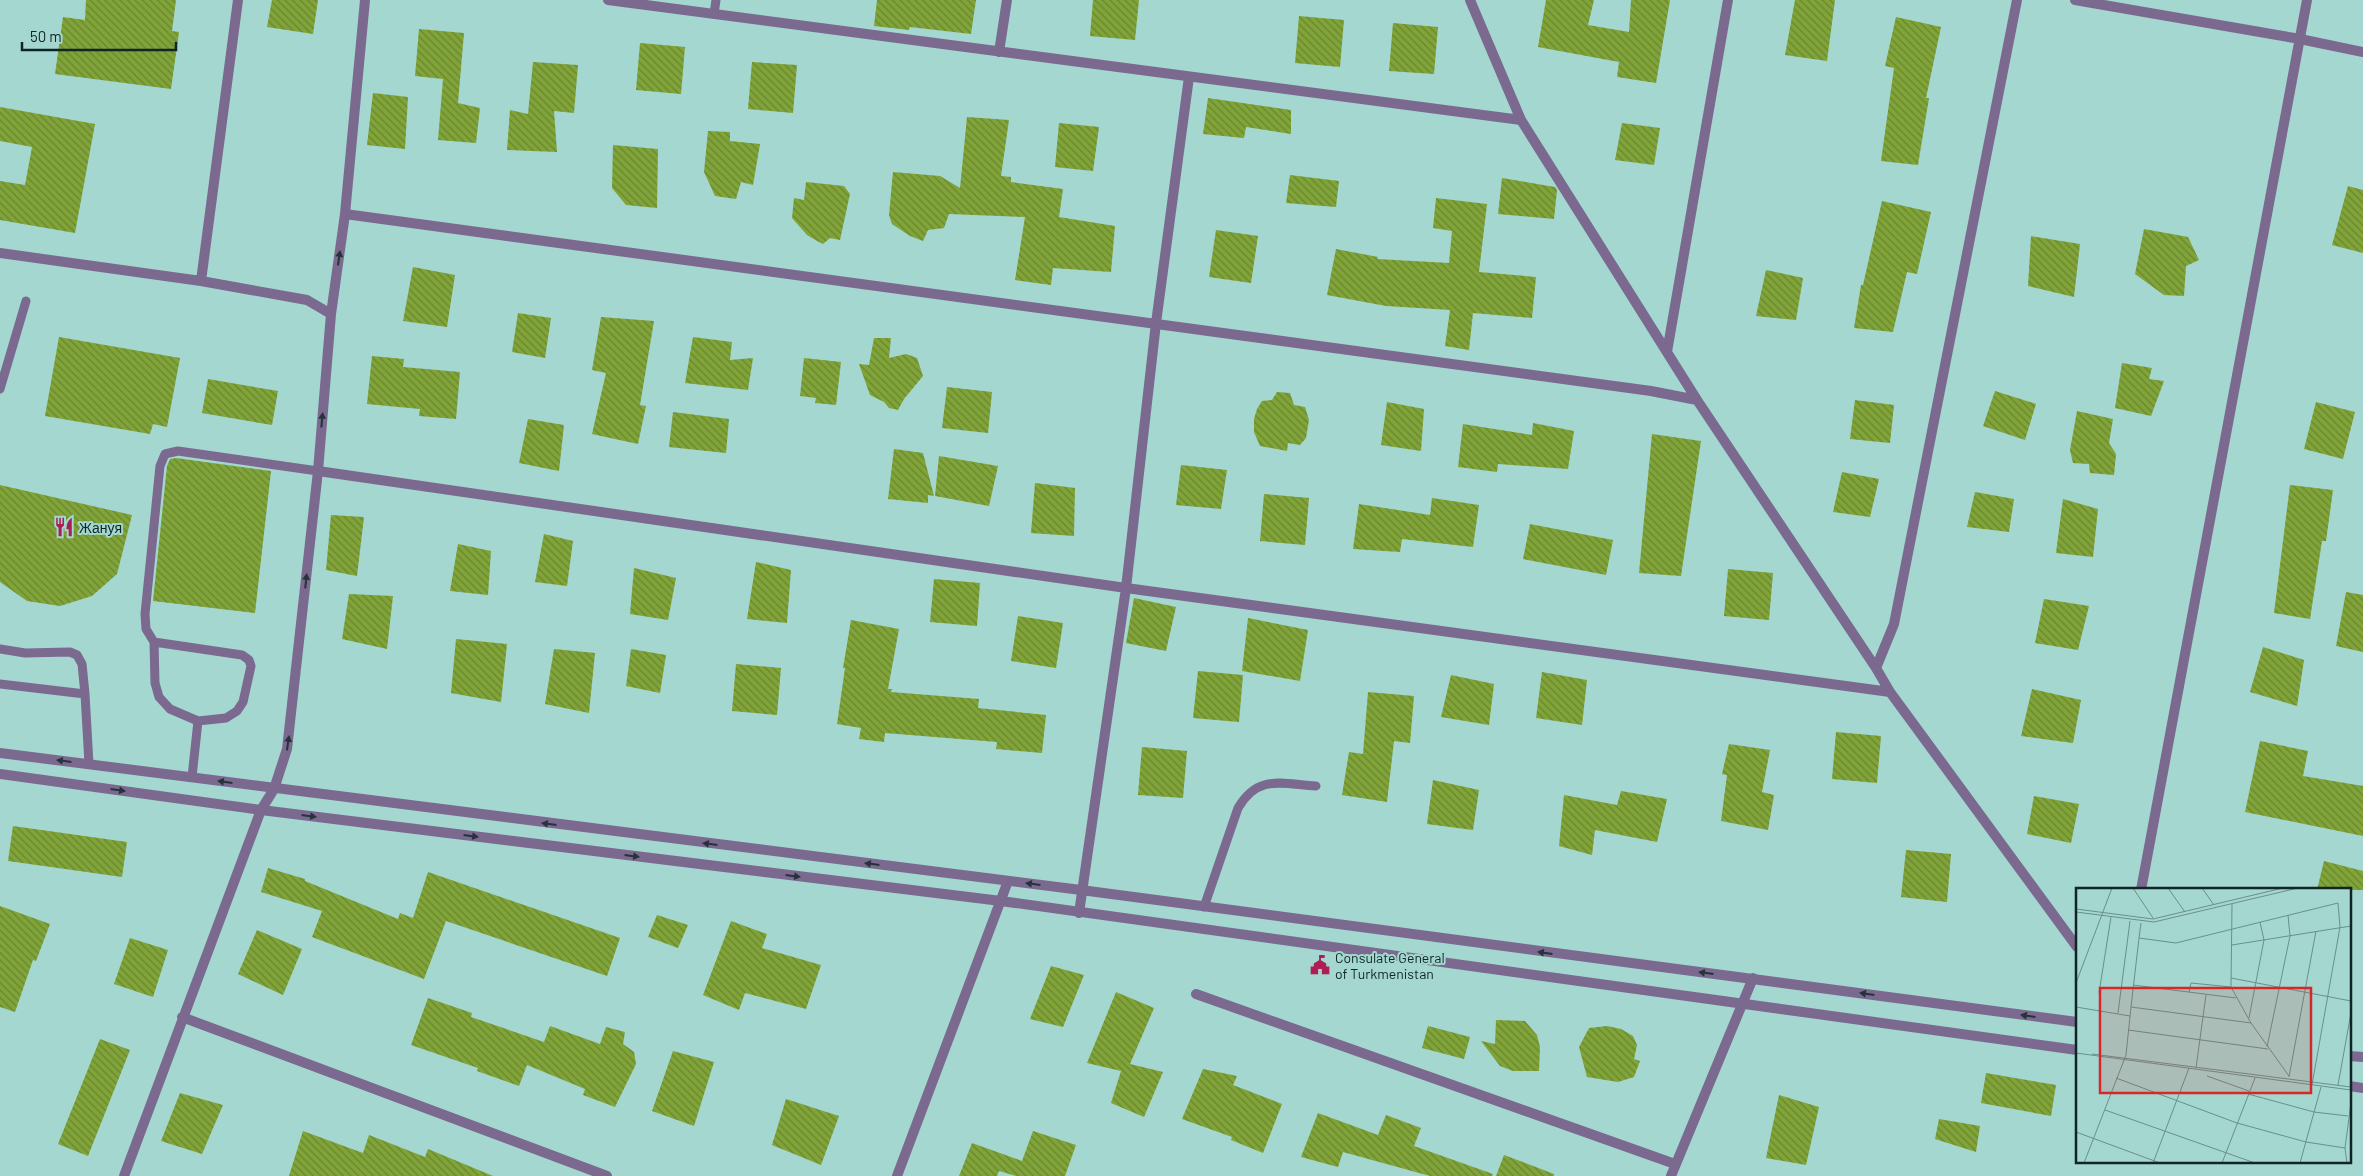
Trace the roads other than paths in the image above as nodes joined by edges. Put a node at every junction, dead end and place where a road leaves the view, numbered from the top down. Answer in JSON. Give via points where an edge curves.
{"nodes":[{"id":1,"x":238,"y":0,"type":"edge"},
{"id":2,"x":365,"y":0,"type":"edge"},
{"id":3,"x":608,"y":0,"type":"edge"},
{"id":4,"x":716,"y":0,"type":"edge"},
{"id":5,"x":1007,"y":0,"type":"edge"},
{"id":6,"x":1470,"y":0,"type":"edge"},
{"id":7,"x":1728,"y":0,"type":"edge"},
{"id":8,"x":2017,"y":0,"type":"edge"},
{"id":9,"x":2075,"y":0,"type":"edge"},
{"id":10,"x":2307,"y":0,"type":"edge"},
{"id":11,"x":714,"y":14,"type":"junction"},
{"id":12,"x":2300,"y":39,"type":"junction"},
{"id":13,"x":999,"y":52,"type":"junction"},
{"id":14,"x":2363,"y":52,"type":"edge"},
{"id":15,"x":1189,"y":77,"type":"junction"},
{"id":16,"x":1521,"y":120,"type":"junction"},
{"id":17,"x":345,"y":214,"type":"junction"},
{"id":18,"x":0,"y":253,"type":"edge"},
{"id":19,"x":201,"y":282,"type":"junction"},
{"id":20,"x":26,"y":301,"type":"dead end"},
{"id":21,"x":331,"y":314,"type":"junction"},
{"id":22,"x":1156,"y":323,"type":"junction"},
{"id":23,"x":1667,"y":352,"type":"junction"},
{"id":24,"x":0,"y":389,"type":"edge"},
{"id":25,"x":1697,"y":400,"type":"junction"},
{"id":26,"x":318,"y":471,"type":"junction"},
{"id":27,"x":1126,"y":588,"type":"junction"},
{"id":28,"x":154,"y":642,"type":"junction"},
{"id":29,"x":0,"y":649,"type":"edge"},
{"id":30,"x":1876,"y":668,"type":"junction"},
{"id":31,"x":0,"y":684,"type":"edge"},
{"id":32,"x":1890,"y":692,"type":"junction"},
{"id":33,"x":85,"y":694,"type":"junction"},
{"id":34,"x":198,"y":721,"type":"junction"},
{"id":35,"x":0,"y":753,"type":"edge"},
{"id":36,"x":88,"y":764,"type":"junction"},
{"id":37,"x":0,"y":774,"type":"edge"},
{"id":38,"x":192,"y":777,"type":"junction"},
{"id":39,"x":1316,"y":786,"type":"dead end"},
{"id":40,"x":274,"y":789,"type":"junction"},
{"id":41,"x":261,"y":810,"type":"junction"},
{"id":42,"x":1008,"y":881,"type":"junction"},
{"id":43,"x":2141,"y":888,"type":"edge"},
{"id":44,"x":1081,"y":890,"type":"junction"},
{"id":45,"x":1001,"y":901,"type":"junction"},
{"id":46,"x":1204,"y":907,"type":"junction"},
{"id":47,"x":1079,"y":913,"type":"junction"},
{"id":48,"x":2076,"y":946,"type":"edge"},
{"id":49,"x":1753,"y":978,"type":"junction"},
{"id":50,"x":1196,"y":994,"type":"dead end"},
{"id":51,"x":1742,"y":1002,"type":"junction"},
{"id":52,"x":182,"y":1018,"type":"junction"},
{"id":53,"x":2076,"y":1022,"type":"edge"},
{"id":54,"x":2076,"y":1050,"type":"edge"},
{"id":55,"x":2350,"y":1056,"type":"edge"},
{"id":56,"x":2363,"y":1057,"type":"edge"},
{"id":57,"x":2350,"y":1086,"type":"edge"},
{"id":58,"x":2363,"y":1088,"type":"edge"},
{"id":59,"x":1675,"y":1164,"type":"junction"},
{"id":60,"x":124,"y":1176,"type":"edge"},
{"id":61,"x":607,"y":1176,"type":"edge"},
{"id":62,"x":897,"y":1176,"type":"edge"},
{"id":63,"x":1671,"y":1176,"type":"edge"}],
"edges":[{"from":1,"to":19,"type":"street"},
{"from":2,"to":17,"type":"street"},
{"from":3,"to":11,"type":"street"},
{"from":4,"to":11,"type":"lane"},
{"from":5,"to":13,"type":"street"},
{"from":6,"to":16,"type":"street"},
{"from":7,"to":23,"type":"street"},
{"from":8,"to":30,"type":"street","via":[[1894,624]]},
{"from":9,"to":12,"type":"street"},
{"from":10,"to":12,"type":"street"},
{"from":11,"to":13,"type":"street"},
{"from":12,"to":14,"type":"street"},
{"from":12,"to":43,"type":"street"},
{"from":13,"to":15,"type":"street"},
{"from":15,"to":16,"type":"street"},
{"from":15,"to":22,"type":"street"},
{"from":16,"to":23,"type":"street"},
{"from":21,"to":17,"type":"street","one_way":true},
{"from":17,"to":22,"type":"street"},
{"from":18,"to":19,"type":"street"},
{"from":19,"to":21,"type":"street","via":[[307,300]]},
{"from":20,"to":24,"type":"lane"},
{"from":26,"to":21,"type":"street","one_way":true},
{"from":22,"to":25,"type":"street"},
{"from":22,"to":27,"type":"street"},
{"from":23,"to":25,"type":"street"},
{"from":25,"to":30,"type":"street"},
{"from":26,"to":27,"type":"street"},
{"from":26,"to":28,"type":"lane","via":[[190,452],[165,454],[160,466],[145,614],[146,628]]},
{"from":40,"to":26,"type":"street","one_way":true,"via":[[287,749]]},
{"from":27,"to":32,"type":"street"},
{"from":27,"to":44,"type":"street"},
{"from":28,"to":34,"type":"lane","via":[[155,683],[159,697],[170,709]]},
{"from":28,"to":34,"type":"lane","via":[[242,655],[249,660],[243,702],[237,711],[226,718]]},
{"from":29,"to":33,"type":"lane","via":[[77,655],[82,664]]},
{"from":30,"to":32,"type":"street"},
{"from":31,"to":33,"type":"lane"},
{"from":32,"to":48,"type":"street"},
{"from":33,"to":36,"type":"lane"},
{"from":34,"to":38,"type":"lane"},
{"from":36,"to":35,"type":"street","one_way":true},
{"from":36,"to":38,"type":"street"},
{"from":37,"to":41,"type":"street","one_way":true},
{"from":40,"to":38,"type":"street","one_way":true},
{"from":39,"to":46,"type":"lane","via":[[1268,784],[1256,787],[1246,795],[1238,808]]},
{"from":40,"to":41,"type":"street"},
{"from":42,"to":40,"type":"street","one_way":true},
{"from":41,"to":45,"type":"street","one_way":true},
{"from":41,"to":52,"type":"street"},
{"from":44,"to":42,"type":"street","one_way":true},
{"from":42,"to":45,"type":"street"},
{"from":44,"to":46,"type":"street"},
{"from":44,"to":47,"type":"street"},
{"from":45,"to":47,"type":"street"},
{"from":45,"to":62,"type":"street"},
{"from":49,"to":46,"type":"street","one_way":true},
{"from":47,"to":51,"type":"street"},
{"from":49,"to":51,"type":"street"},
{"from":53,"to":49,"type":"street","one_way":true},
{"from":50,"to":59,"type":"street"},
{"from":51,"to":54,"type":"street"},
{"from":51,"to":59,"type":"street"},
{"from":52,"to":60,"type":"street"},
{"from":52,"to":61,"type":"street"},
{"from":55,"to":56,"type":"street"},
{"from":57,"to":58,"type":"street"},
{"from":59,"to":63,"type":"street"}]}
